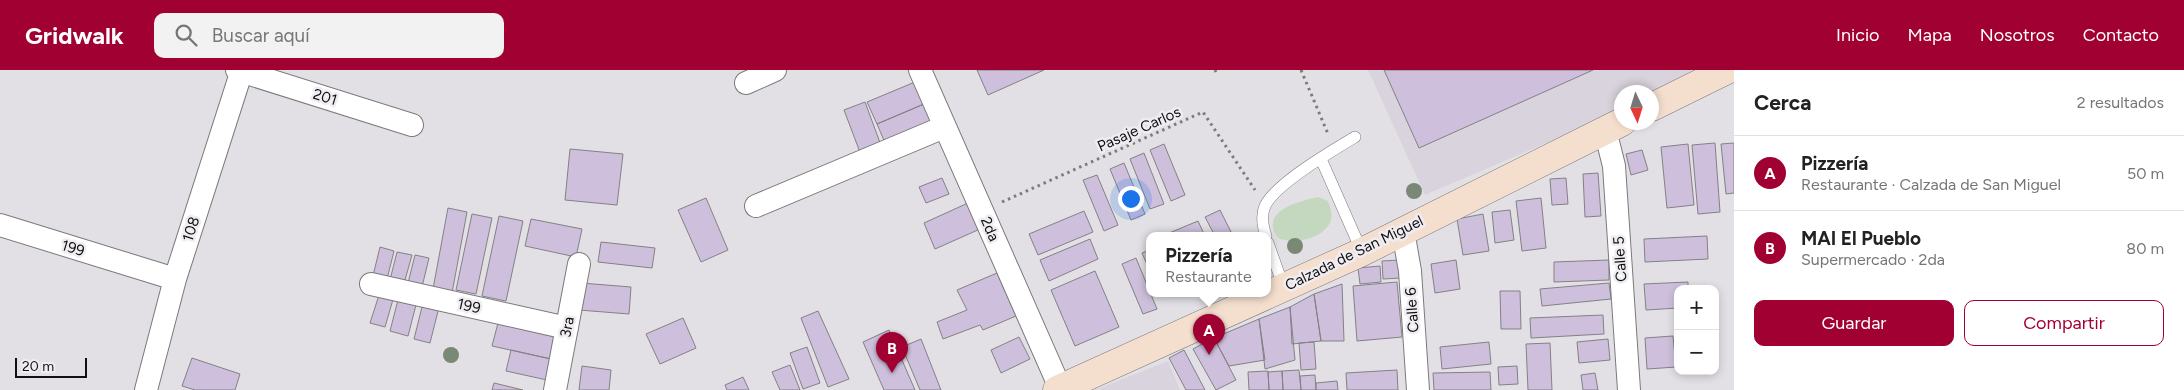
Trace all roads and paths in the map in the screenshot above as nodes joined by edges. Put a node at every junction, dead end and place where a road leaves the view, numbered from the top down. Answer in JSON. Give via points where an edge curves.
{"nodes":[{"id":1,"x":240,"y":70,"type":"edge"},
{"id":2,"x":775,"y":70,"type":"edge"},
{"id":3,"x":920,"y":70,"type":"edge"},
{"id":4,"x":1301,"y":70,"type":"edge"},
{"id":5,"x":1727,"y":70,"type":"edge"},
{"id":6,"x":746,"y":83,"type":"dead end"},
{"id":7,"x":1659,"y":104,"type":"edge"},
{"id":8,"x":412,"y":124,"type":"dead end"},
{"id":9,"x":1613,"y":126,"type":"edge"},
{"id":10,"x":944,"y":127,"type":"junction"},
{"id":11,"x":1355,"y":136,"type":"dead end"},
{"id":12,"x":1335,"y":149,"type":"junction"},
{"id":13,"x":1321,"y":158,"type":"junction"},
{"id":14,"x":756,"y":206,"type":"dead end"},
{"id":15,"x":1265,"y":206,"type":"junction"},
{"id":16,"x":982,"y":211,"type":"junction"},
{"id":17,"x":0,"y":225,"type":"edge"},
{"id":18,"x":1403,"y":231,"type":"junction"},
{"id":19,"x":1265,"y":232,"type":"edge"},
{"id":20,"x":1271,"y":251,"type":"edge"},
{"id":21,"x":1362,"y":252,"type":"junction"},
{"id":22,"x":579,"y":264,"type":"dead end"},
{"id":23,"x":175,"y":279,"type":"junction"},
{"id":24,"x":371,"y":284,"type":"dead end"},
{"id":25,"x":1284,"y":288,"type":"junction"},
{"id":26,"x":1271,"y":294,"type":"edge"},
{"id":27,"x":1264,"y":297,"type":"edge"},
{"id":28,"x":567,"y":328,"type":"junction"},
{"id":29,"x":1060,"y":389,"type":"edge"},
{"id":30,"x":146,"y":390,"type":"edge"},
{"id":31,"x":555,"y":390,"type":"edge"},
{"id":32,"x":1418,"y":390,"type":"edge"},
{"id":33,"x":1629,"y":390,"type":"edge"}],
"edges":[{"from":1,"to":8,"type":"street","name":"201"},
{"from":1,"to":23,"type":"street","name":"108"},
{"from":2,"to":6,"type":"street"},
{"from":3,"to":10,"type":"street","name":"2da"},
{"from":4,"to":12,"type":"path"},
{"from":5,"to":7,"type":"main road"},
{"from":9,"to":18,"type":"main road","name":"Calzada de San Miguel"},
{"from":9,"to":33,"type":"street","name":"Calle 5"},
{"from":10,"to":14,"type":"street"},
{"from":10,"to":16,"type":"street","name":"2da"},
{"from":11,"to":12,"type":"lane"},
{"from":12,"to":13,"type":"lane"},
{"from":13,"to":15,"type":"lane","via":[[1278,189]]},
{"from":13,"to":21,"type":"lane"},
{"from":15,"to":16,"type":"path","name":"Pasaje Carlos","via":[[1203,112]]},
{"from":15,"to":19,"type":"lane","via":[[1262,224]]},
{"from":16,"to":29,"type":"street","name":"2da"},
{"from":17,"to":23,"type":"street","name":"199"},
{"from":18,"to":21,"type":"main road","name":"Calzada de San Miguel"},
{"from":18,"to":32,"type":"street","name":"Calle 6","via":[[1410,270]]},
{"from":20,"to":25,"type":"lane"},
{"from":21,"to":25,"type":"main road","name":"Calzada de San Miguel"},
{"from":22,"to":28,"type":"street","name":"3ra"},
{"from":23,"to":30,"type":"street","name":"108"},
{"from":24,"to":28,"type":"street","name":"199"},
{"from":25,"to":26,"type":"main road","name":"Calzada de San Miguel"},
{"from":27,"to":29,"type":"main road","name":"Calzada de San Miguel"},
{"from":28,"to":31,"type":"street","name":"3ra"}]}
